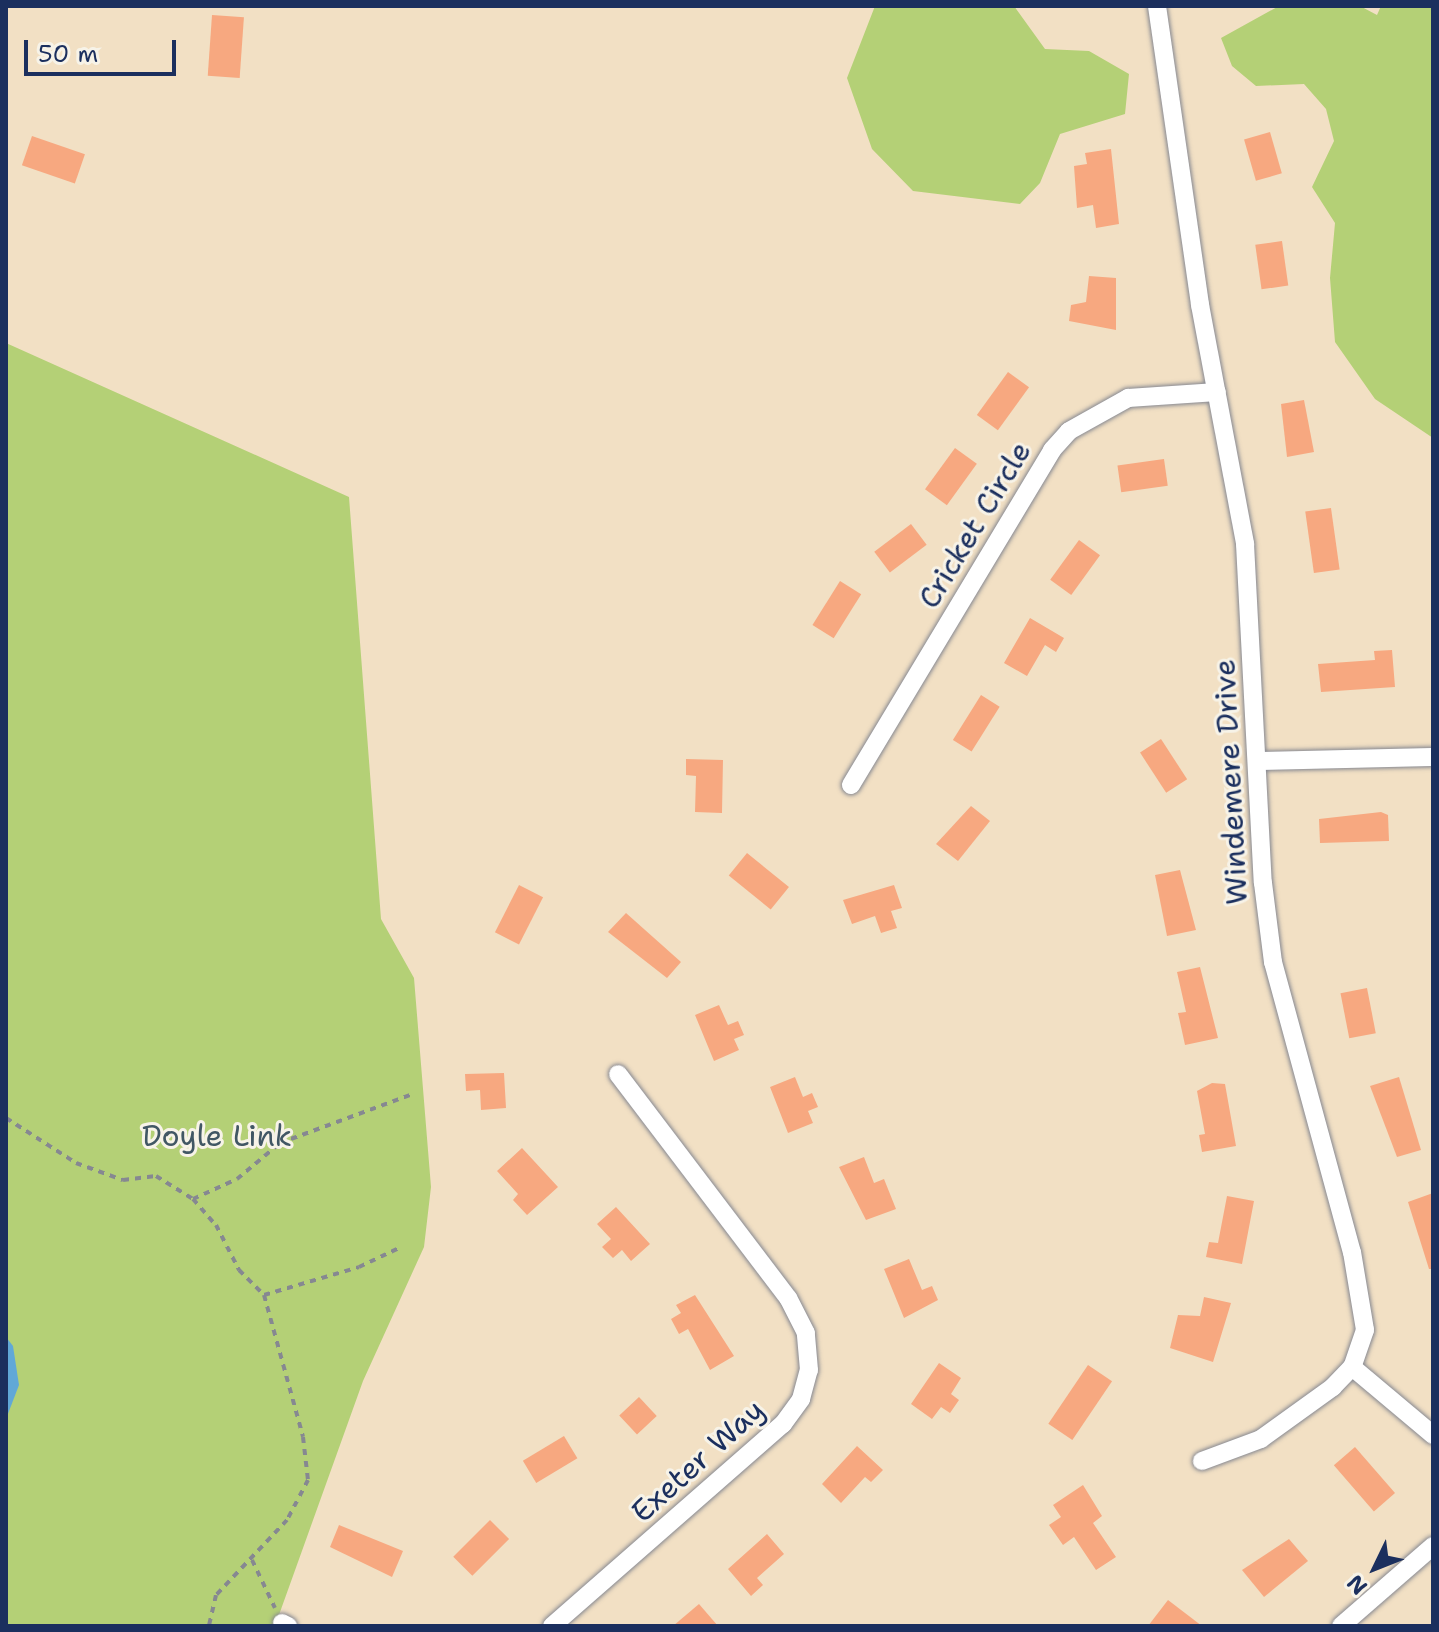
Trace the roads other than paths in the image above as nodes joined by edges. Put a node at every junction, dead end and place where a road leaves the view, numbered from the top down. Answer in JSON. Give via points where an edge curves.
{"nodes":[{"id":1,"x":1157,"y":6,"type":"edge"},
{"id":2,"x":1217,"y":392,"type":"junction"},
{"id":3,"x":1433,"y":757,"type":"edge"},
{"id":4,"x":1259,"y":761,"type":"junction"},
{"id":5,"x":851,"y":785,"type":"dead end"},
{"id":6,"x":618,"y":1074,"type":"dead end"},
{"id":7,"x":1352,"y":1367,"type":"junction"},
{"id":8,"x":1433,"y":1435,"type":"edge"},
{"id":9,"x":1202,"y":1461,"type":"dead end"},
{"id":10,"x":1433,"y":1546,"type":"edge"},
{"id":11,"x":552,"y":1626,"type":"edge"},
{"id":12,"x":1341,"y":1626,"type":"edge"}],
"edges":[{"from":1,"to":2,"type":"street","name":"Windemere Drive"},
{"from":2,"to":4,"type":"street","name":"Windemere Drive","via":[[1245,544]]},
{"from":2,"to":5,"type":"street","name":"Cricket Circle","via":[[1128,398],[1069,431],[1052,450]]},
{"from":3,"to":4,"type":"street"},
{"from":4,"to":7,"type":"street","name":"Windemere Drive","via":[[1263,883],[1273,962],[1362,1296],[1364,1341]]},
{"from":6,"to":11,"type":"street","name":"Exeter Way","via":[[788,1298],[806,1333],[809,1370],[801,1399],[783,1424]]},
{"from":7,"to":8,"type":"street"},
{"from":7,"to":9,"type":"street","via":[[1261,1439]]},
{"from":10,"to":12,"type":"street"}]}
